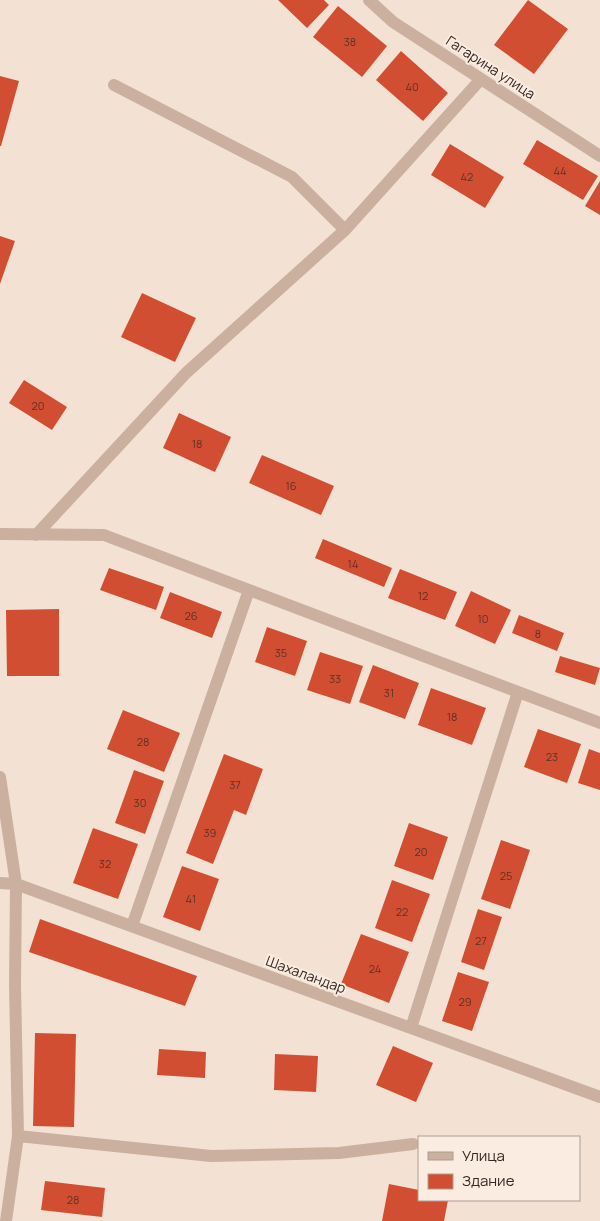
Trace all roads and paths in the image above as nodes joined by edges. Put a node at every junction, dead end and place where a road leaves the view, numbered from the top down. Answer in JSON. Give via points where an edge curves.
{"nodes":[{"id":1,"x":369,"y":0,"type":"edge"},
{"id":2,"x":481,"y":79,"type":"junction"},
{"id":3,"x":114,"y":85,"type":"dead end"},
{"id":4,"x":600,"y":156,"type":"edge"},
{"id":5,"x":344,"y":230,"type":"junction"},
{"id":6,"x":0,"y":534,"type":"edge"},
{"id":7,"x":36,"y":535,"type":"junction"},
{"id":8,"x":249,"y":590,"type":"junction"},
{"id":9,"x":518,"y":692,"type":"junction"},
{"id":10,"x":600,"y":723,"type":"edge"},
{"id":11,"x":0,"y":777,"type":"edge"},
{"id":12,"x":0,"y":883,"type":"edge"},
{"id":13,"x":16,"y":884,"type":"junction"},
{"id":14,"x":132,"y":926,"type":"junction"},
{"id":15,"x":411,"y":1028,"type":"junction"},
{"id":16,"x":600,"y":1097,"type":"edge"},
{"id":17,"x":18,"y":1136,"type":"junction"},
{"id":18,"x":413,"y":1144,"type":"dead end"},
{"id":19,"x":6,"y":1221,"type":"edge"}],
"edges":[{"from":1,"to":2,"type":"street","name":"Гагарина улица","via":[[393,22]]},
{"from":2,"to":4,"type":"street","name":"Гагарина улица"},
{"from":2,"to":5,"type":"street"},
{"from":3,"to":5,"type":"street","via":[[292,177]]},
{"from":5,"to":7,"type":"street","via":[[186,373]]},
{"from":6,"to":7,"type":"street"},
{"from":7,"to":8,"type":"street","via":[[104,536]]},
{"from":8,"to":9,"type":"street"},
{"from":8,"to":14,"type":"street"},
{"from":9,"to":10,"type":"street"},
{"from":9,"to":15,"type":"street"},
{"from":11,"to":13,"type":"street"},
{"from":12,"to":13,"type":"street","name":"Шахаландар"},
{"from":13,"to":14,"type":"street","name":"Шахаландар"},
{"from":13,"to":17,"type":"street"},
{"from":14,"to":15,"type":"street","name":"Шахаландар"},
{"from":15,"to":16,"type":"street","name":"Шахаландар"},
{"from":17,"to":18,"type":"street","via":[[211,1156],[339,1153]]},
{"from":17,"to":19,"type":"street"}]}
